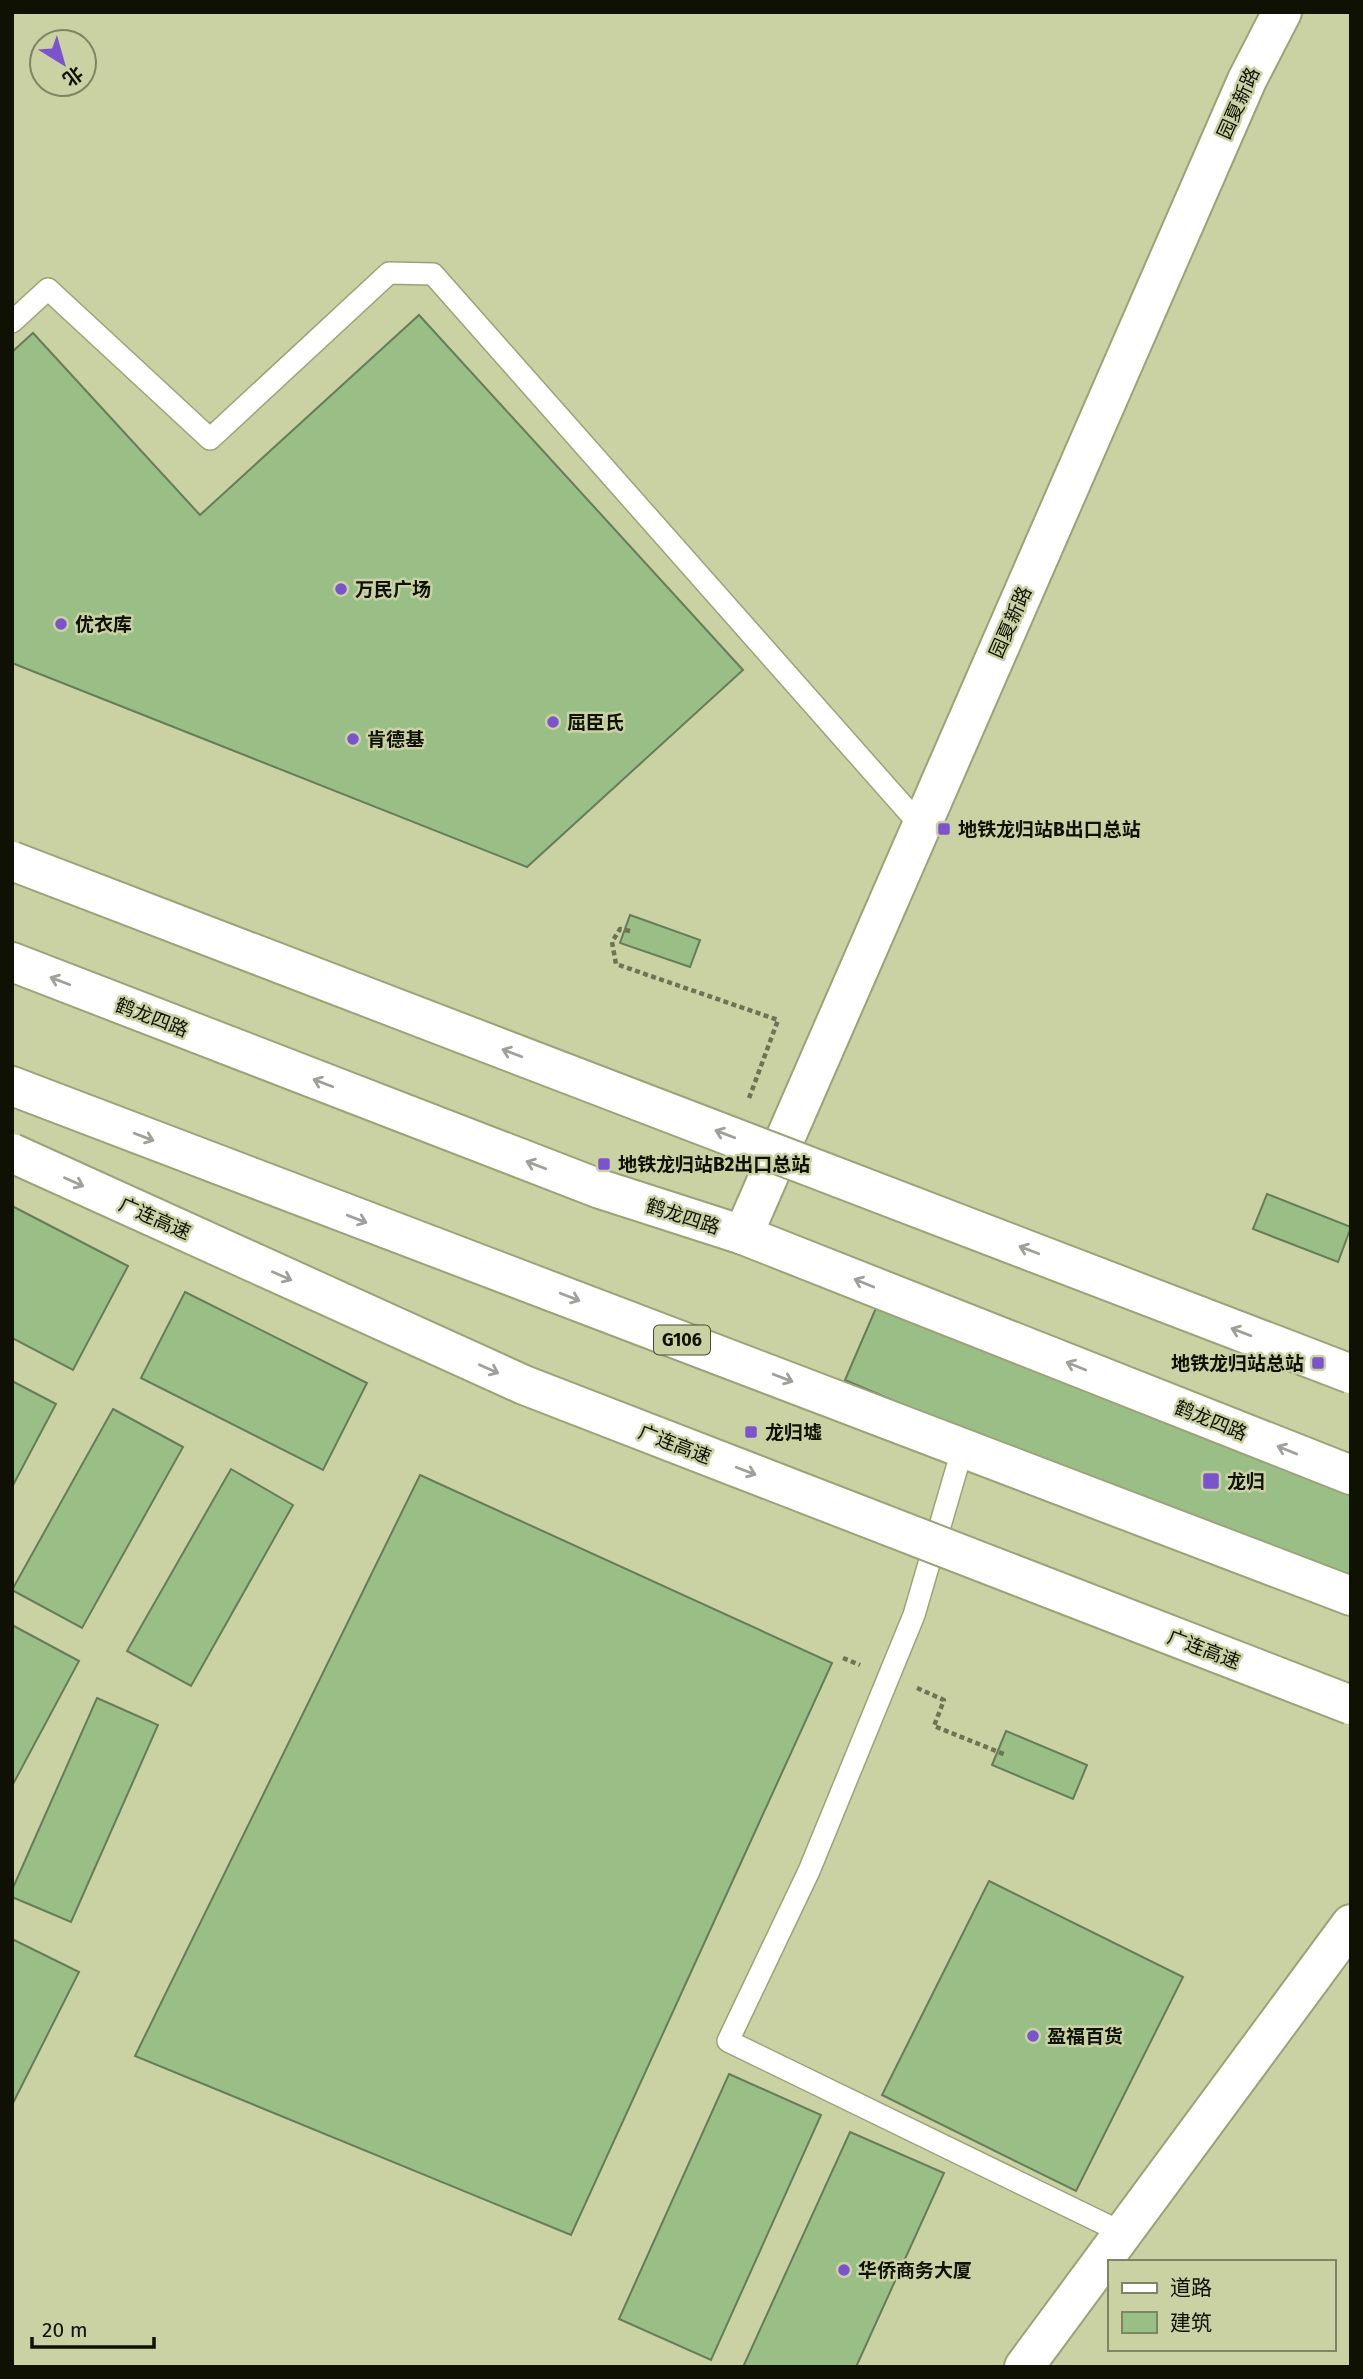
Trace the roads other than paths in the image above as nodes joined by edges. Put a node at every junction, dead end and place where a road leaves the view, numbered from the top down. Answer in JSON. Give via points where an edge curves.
{"nodes":[{"id":1,"x":1282,"y":12,"type":"edge"},
{"id":2,"x":12,"y":322,"type":"edge"},
{"id":3,"x":921,"y":826,"type":"junction"},
{"id":4,"x":12,"y":861,"type":"edge"},
{"id":5,"x":12,"y":962,"type":"edge"},
{"id":6,"x":12,"y":1086,"type":"edge"},
{"id":7,"x":12,"y":1153,"type":"edge"},
{"id":8,"x":743,"y":1235,"type":"junction"},
{"id":9,"x":1351,"y":1374,"type":"edge"},
{"id":10,"x":963,"y":1447,"type":"junction"},
{"id":11,"x":1351,"y":1475,"type":"edge"},
{"id":12,"x":1351,"y":1596,"type":"edge"},
{"id":13,"x":1351,"y":1706,"type":"edge"},
{"id":14,"x":1351,"y":1924,"type":"edge"},
{"id":15,"x":1123,"y":2233,"type":"junction"},
{"id":16,"x":1024,"y":2367,"type":"edge"}],
"edges":[{"from":1,"to":3,"type":"main road","name":"园夏新路","via":[[1241,93]]},
{"from":2,"to":3,"type":"lane","via":[[48,289],[210,439],[389,273],[433,274]]},
{"from":3,"to":8,"type":"main road","name":"园夏新路"},
{"from":9,"to":4,"type":"main road","one_way":true,"bridge":true},
{"from":8,"to":5,"type":"main road","name":"鹤龙四路","one_way":true,"via":[[588,1184]]},
{"from":6,"to":10,"type":"main road","number":"G106","one_way":true},
{"from":7,"to":13,"type":"main road","name":"广连高速","one_way":true,"bridge":true,"via":[[524,1385]]},
{"from":11,"to":8,"type":"main road","name":"鹤龙四路","one_way":true},
{"from":10,"to":12,"type":"main road","number":"G106"},
{"from":10,"to":15,"type":"lane","via":[[914,1615],[809,1871],[728,2041]]},
{"from":14,"to":15,"type":"main road"},
{"from":15,"to":16,"type":"main road"}]}
